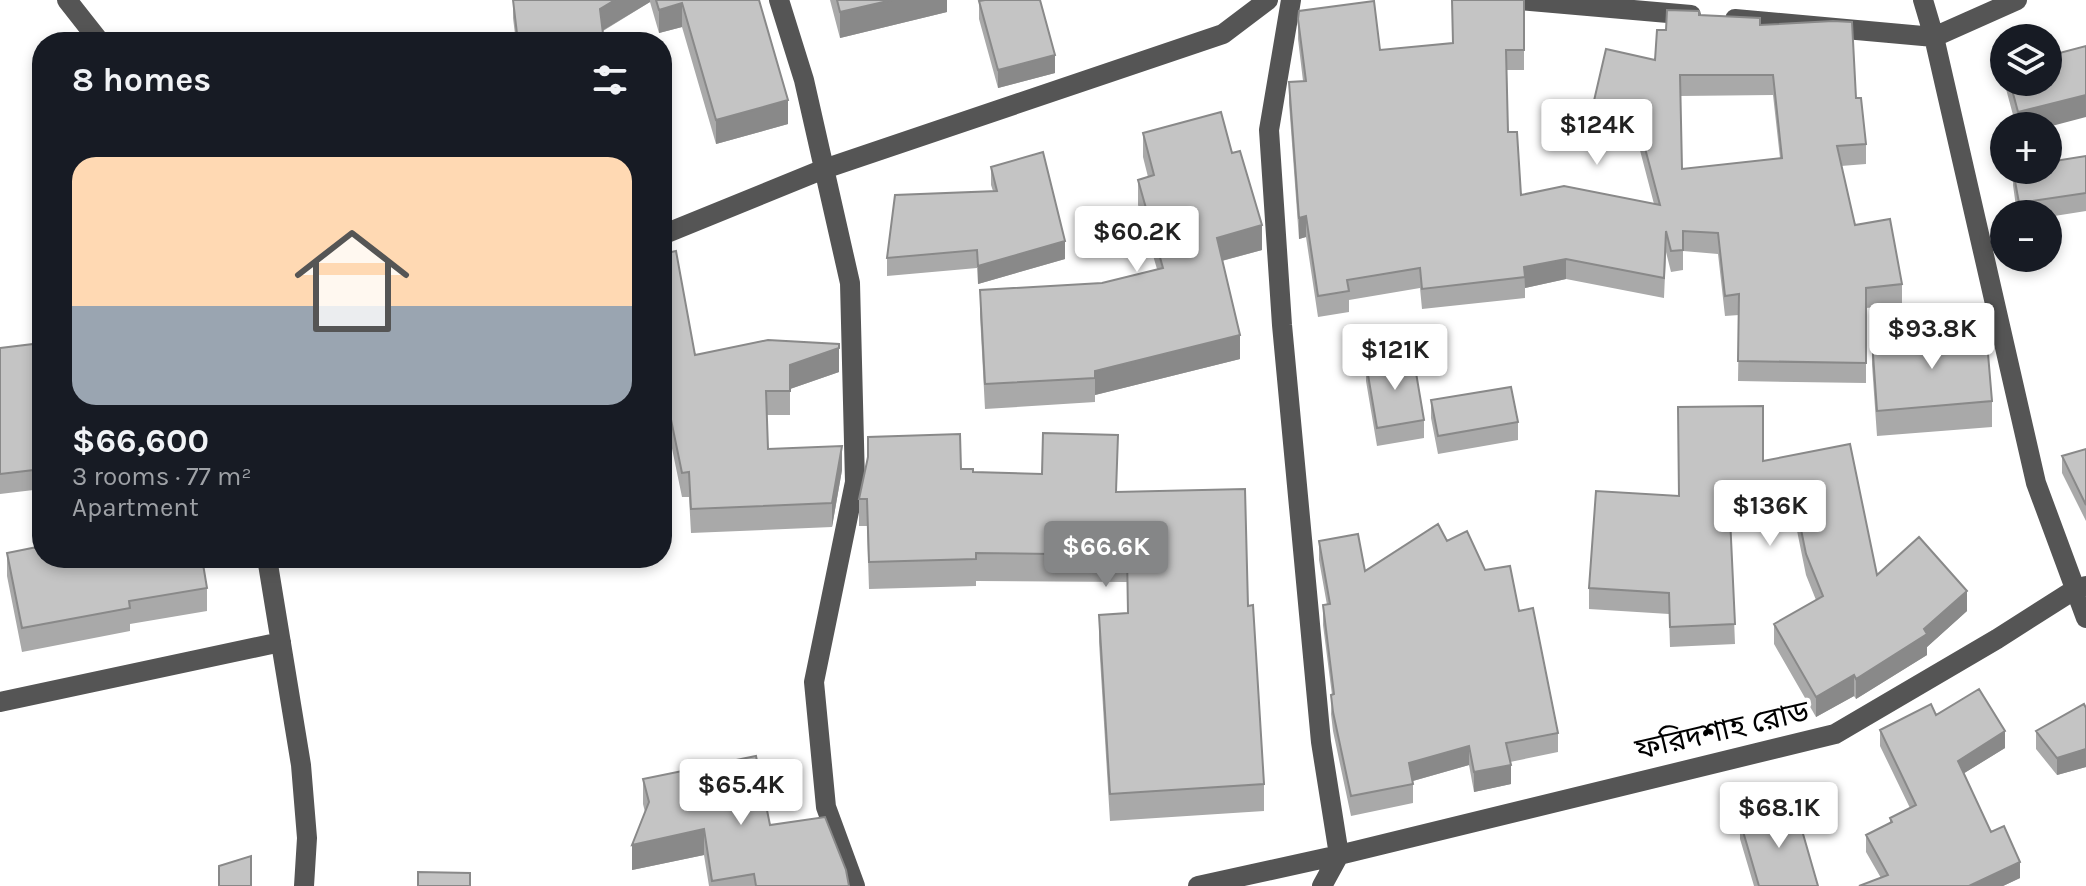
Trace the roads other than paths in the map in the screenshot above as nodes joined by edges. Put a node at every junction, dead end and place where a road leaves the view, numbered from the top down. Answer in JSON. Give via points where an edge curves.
{"nodes":[{"id":1,"x":67,"y":0,"type":"edge"},
{"id":2,"x":779,"y":0,"type":"edge"},
{"id":3,"x":1268,"y":0,"type":"edge"},
{"id":4,"x":1291,"y":0,"type":"edge"},
{"id":5,"x":1519,"y":0,"type":"edge"},
{"id":6,"x":1923,"y":0,"type":"edge"},
{"id":7,"x":2017,"y":0,"type":"edge"},
{"id":8,"x":92,"y":32,"type":"edge"},
{"id":9,"x":1934,"y":37,"type":"junction"},
{"id":10,"x":824,"y":169,"type":"junction"},
{"id":11,"x":672,"y":231,"type":"edge"},
{"id":12,"x":269,"y":568,"type":"edge"},
{"id":13,"x":2080,"y":588,"type":"edge"},
{"id":14,"x":2086,"y":618,"type":"edge"},
{"id":15,"x":281,"y":642,"type":"junction"},
{"id":16,"x":0,"y":702,"type":"edge"},
{"id":17,"x":1339,"y":855,"type":"junction"},
{"id":18,"x":304,"y":886,"type":"edge"},
{"id":19,"x":855,"y":886,"type":"edge"},
{"id":20,"x":1198,"y":886,"type":"edge"},
{"id":21,"x":1322,"y":886,"type":"edge"}],
"edges":[{"from":1,"to":8,"type":"street"},
{"from":2,"to":10,"type":"street"},
{"from":3,"to":10,"type":"street","via":[[1223,34]]},
{"from":4,"to":17,"type":"street","via":[[1269,130],[1319,727]]},
{"from":5,"to":9,"type":"street"},
{"from":6,"to":9,"type":"street"},
{"from":7,"to":9,"type":"street"},
{"from":9,"to":13,"type":"street","via":[[2036,483]]},
{"from":10,"to":11,"type":"street"},
{"from":10,"to":19,"type":"street","via":[[850,283],[855,482],[814,682],[826,807]]},
{"from":12,"to":15,"type":"street"},
{"from":13,"to":14,"type":"street"},
{"from":13,"to":17,"type":"street","name":"ফরিদশাহ রোড","via":[[1835,734]]},
{"from":15,"to":16,"type":"street"},
{"from":15,"to":18,"type":"street","via":[[301,765],[307,838]]},
{"from":17,"to":20,"type":"street","name":"ফরিদশাহ রোড"},
{"from":17,"to":21,"type":"street"}]}
